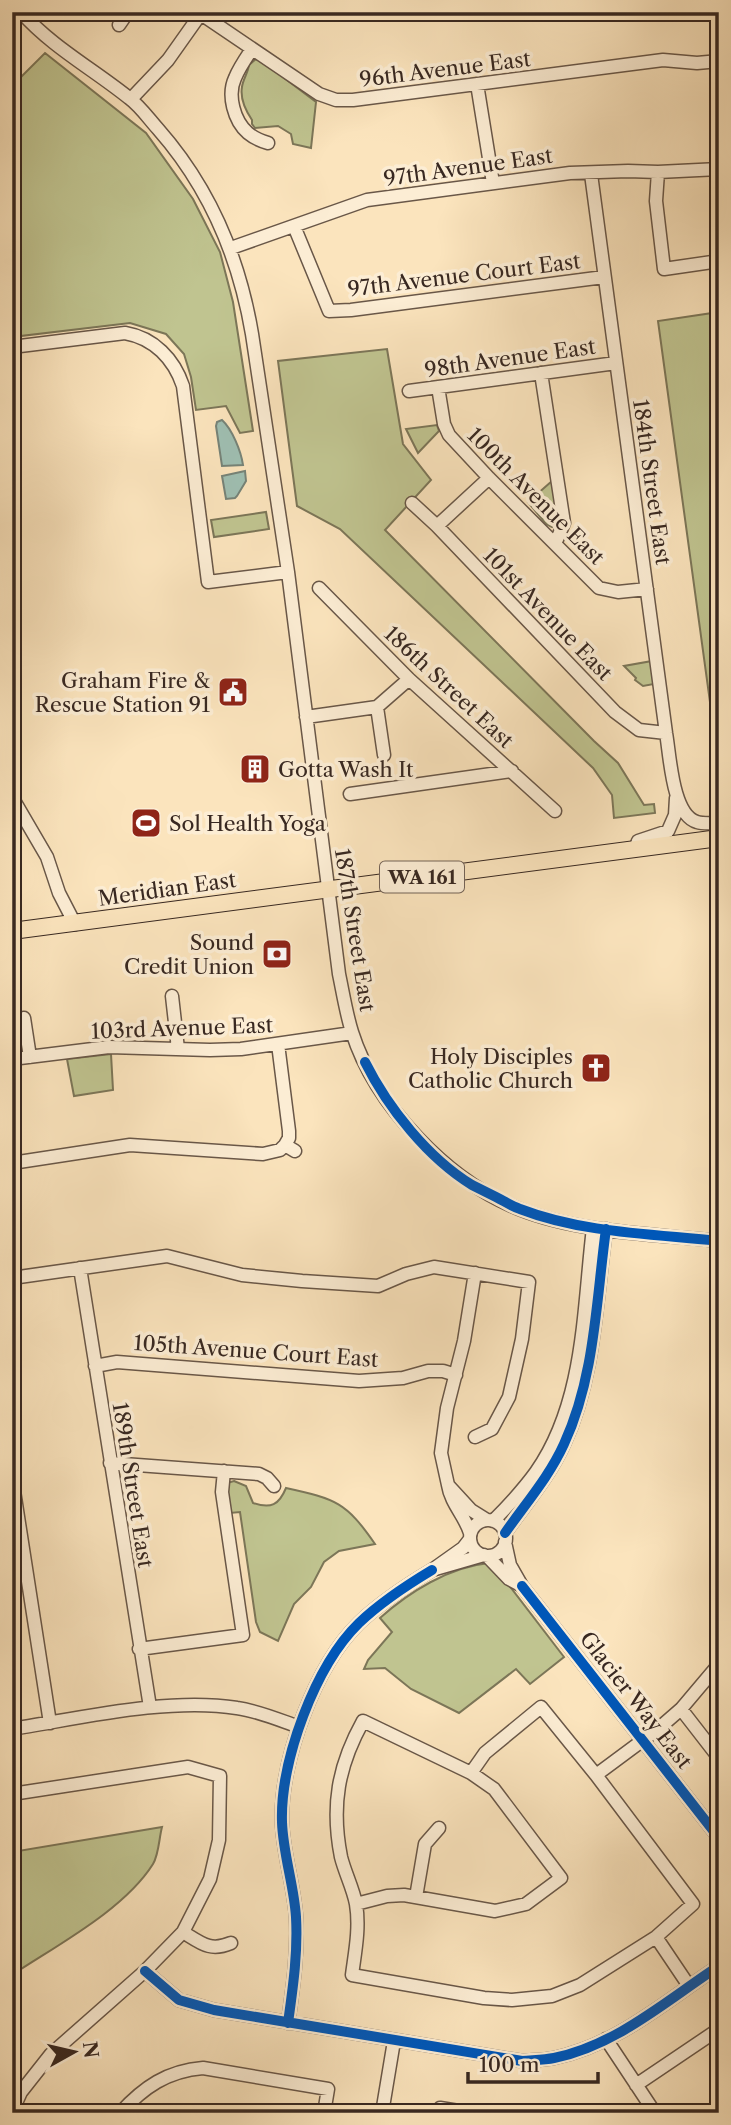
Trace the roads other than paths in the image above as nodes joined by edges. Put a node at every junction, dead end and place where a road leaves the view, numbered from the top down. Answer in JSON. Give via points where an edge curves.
{"nodes":[{"id":1,"x":20,"y":12,"type":"edge"},
{"id":2,"x":128,"y":12,"type":"edge"},
{"id":3,"x":201,"y":13,"type":"edge"},
{"id":4,"x":119,"y":25,"type":"dead end"},
{"id":5,"x":252,"y":49,"type":"junction"},
{"id":6,"x":719,"y":61,"type":"edge"},
{"id":7,"x":477,"y":85,"type":"junction"},
{"id":8,"x":131,"y":99,"type":"junction"},
{"id":9,"x":268,"y":143,"type":"dead end"},
{"id":10,"x":719,"y":169,"type":"edge"},
{"id":11,"x":658,"y":172,"type":"junction"},
{"id":12,"x":592,"y":174,"type":"junction"},
{"id":13,"x":492,"y":183,"type":"junction"},
{"id":14,"x":294,"y":226,"type":"junction"},
{"id":15,"x":231,"y":248,"type":"junction"},
{"id":16,"x":719,"y":261,"type":"edge"},
{"id":17,"x":604,"y":277,"type":"junction"},
{"id":18,"x":12,"y":347,"type":"edge"},
{"id":19,"x":616,"y":363,"type":"junction"},
{"id":20,"x":541,"y":373,"type":"junction"},
{"id":21,"x":438,"y":387,"type":"junction"},
{"id":22,"x":409,"y":391,"type":"dead end"},
{"id":23,"x":489,"y":478,"type":"junction"},
{"id":24,"x":412,"y":503,"type":"dead end"},
{"id":25,"x":437,"y":526,"type":"junction"},
{"id":26,"x":555,"y":544,"type":"junction"},
{"id":27,"x":288,"y":572,"type":"junction"},
{"id":28,"x":319,"y":589,"type":"dead end"},
{"id":29,"x":647,"y":589,"type":"junction"},
{"id":30,"x":409,"y":679,"type":"junction"},
{"id":31,"x":377,"y":707,"type":"junction"},
{"id":32,"x":306,"y":717,"type":"junction"},
{"id":33,"x":666,"y":733,"type":"junction"},
{"id":34,"x":384,"y":755,"type":"dead end"},
{"id":35,"x":512,"y":771,"type":"junction"},
{"id":36,"x":350,"y":794,"type":"dead end"},
{"id":37,"x":676,"y":794,"type":"junction"},
{"id":38,"x":12,"y":797,"type":"edge"},
{"id":39,"x":555,"y":810,"type":"dead end"},
{"id":40,"x":719,"y":823,"type":"edge"},
{"id":41,"x":719,"y":838,"type":"edge"},
{"id":42,"x":635,"y":849,"type":"junction"},
{"id":43,"x":328,"y":889,"type":"junction"},
{"id":44,"x":75,"y":924,"type":"junction"},
{"id":45,"x":12,"y":931,"type":"edge"},
{"id":46,"x":172,"y":996,"type":"dead end"},
{"id":47,"x":24,"y":1018,"type":"dead end"},
{"id":48,"x":352,"y":1033,"type":"junction"},
{"id":49,"x":278,"y":1045,"type":"junction"},
{"id":50,"x":178,"y":1049,"type":"junction"},
{"id":51,"x":30,"y":1057,"type":"junction"},
{"id":52,"x":12,"y":1059,"type":"edge"},
{"id":53,"x":12,"y":1163,"type":"edge"},
{"id":54,"x":599,"y":1229,"type":"junction"},
{"id":55,"x":719,"y":1241,"type":"edge"},
{"id":56,"x":80,"y":1268,"type":"junction"},
{"id":57,"x":475,"y":1273,"type":"junction"},
{"id":58,"x":12,"y":1278,"type":"edge"},
{"id":59,"x":95,"y":1366,"type":"junction"},
{"id":60,"x":456,"y":1375,"type":"junction"},
{"id":61,"x":475,"y":1437,"type":"dead end"},
{"id":62,"x":110,"y":1463,"type":"junction"},
{"id":63,"x":224,"y":1471,"type":"junction"},
{"id":64,"x":12,"y":1478,"type":"edge"},
{"id":65,"x":448,"y":1485,"type":"junction"},
{"id":66,"x":274,"y":1486,"type":"dead end"},
{"id":67,"x":490,"y":1520,"type":"junction"},
{"id":68,"x":470,"y":1536,"type":"junction"},
{"id":69,"x":505,"y":1537,"type":"junction"},
{"id":70,"x":485,"y":1556,"type":"junction"},
{"id":71,"x":432,"y":1570,"type":"junction"},
{"id":72,"x":522,"y":1586,"type":"junction"},
{"id":73,"x":139,"y":1649,"type":"junction"},
{"id":74,"x":719,"y":1664,"type":"edge"},
{"id":75,"x":150,"y":1707,"type":"junction"},
{"id":76,"x":681,"y":1709,"type":"junction"},
{"id":77,"x":50,"y":1723,"type":"junction"},
{"id":78,"x":299,"y":1727,"type":"junction"},
{"id":79,"x":12,"y":1729,"type":"edge"},
{"id":80,"x":642,"y":1740,"type":"junction"},
{"id":81,"x":719,"y":1758,"type":"edge"},
{"id":82,"x":471,"y":1773,"type":"junction"},
{"id":83,"x":596,"y":1775,"type":"junction"},
{"id":84,"x":12,"y":1794,"type":"edge"},
{"id":85,"x":439,"y":1828,"type":"dead end"},
{"id":86,"x":719,"y":1838,"type":"edge"},
{"id":87,"x":416,"y":1897,"type":"junction"},
{"id":88,"x":356,"y":1904,"type":"junction"},
{"id":89,"x":183,"y":1932,"type":"junction"},
{"id":90,"x":656,"y":1937,"type":"junction"},
{"id":91,"x":231,"y":1943,"type":"dead end"},
{"id":92,"x":719,"y":1966,"type":"edge"},
{"id":93,"x":145,"y":1971,"type":"junction"},
{"id":94,"x":689,"y":1986,"type":"junction"},
{"id":95,"x":288,"y":2023,"type":"junction"},
{"id":96,"x":719,"y":2029,"type":"edge"},
{"id":97,"x":606,"y":2039,"type":"junction"},
{"id":98,"x":394,"y":2040,"type":"junction"},
{"id":99,"x":636,"y":2085,"type":"junction"},
{"id":100,"x":12,"y":2112,"type":"edge"},
{"id":101,"x":120,"y":2113,"type":"edge"},
{"id":102,"x":324,"y":2113,"type":"edge"},
{"id":103,"x":382,"y":2113,"type":"edge"},
{"id":104,"x":439,"y":2113,"type":"edge"},
{"id":105,"x":471,"y":2113,"type":"edge"},
{"id":106,"x":655,"y":2113,"type":"edge"}],
"edges":[{"from":1,"to":8,"type":"street","name":"187th Street East","via":[[65,52]]},
{"from":2,"to":4,"type":"street"},
{"from":3,"to":5,"type":"street","name":"96th Avenue East"},
{"from":3,"to":8,"type":"street","via":[[168,60]]},
{"from":5,"to":7,"type":"street","name":"96th Avenue East","via":[[318,94],[336,100]]},
{"from":5,"to":9,"type":"street","via":[[234,79],[233,105],[246,132]]},
{"from":6,"to":7,"type":"street","name":"96th Avenue East","via":[[663,60]]},
{"from":7,"to":13,"type":"street"},
{"from":8,"to":15,"type":"street","name":"187th Street East","via":[[191,171]]},
{"from":10,"to":11,"type":"street","name":"97th Avenue East"},
{"from":11,"to":12,"type":"street","name":"97th Avenue East"},
{"from":11,"to":16,"type":"street","via":[[656,201],[664,269]]},
{"from":12,"to":13,"type":"street","name":"97th Avenue East"},
{"from":12,"to":17,"type":"street","name":"184th Street East"},
{"from":13,"to":14,"type":"street","name":"97th Avenue East","via":[[367,200]]},
{"from":14,"to":15,"type":"street","name":"97th Avenue East"},
{"from":14,"to":17,"type":"street","name":"97th Avenue Court East","via":[[329,311]]},
{"from":15,"to":27,"type":"street","name":"187th Street East","via":[[246,302]]},
{"from":17,"to":19,"type":"street","name":"184th Street East"},
{"from":18,"to":27,"type":"street","via":[[125,333],[151,342],[170,360],[183,386],[208,582]]},
{"from":19,"to":20,"type":"street","name":"98th Avenue East"},
{"from":19,"to":29,"type":"street","name":"184th Street East"},
{"from":20,"to":21,"type":"street","name":"98th Avenue East"},
{"from":20,"to":26,"type":"street","via":[[564,523]]},
{"from":21,"to":22,"type":"street","name":"98th Avenue East"},
{"from":21,"to":23,"type":"street","name":"100th Avenue East","via":[[450,435]]},
{"from":23,"to":25,"type":"street"},
{"from":23,"to":26,"type":"street","name":"100th Avenue East"},
{"from":24,"to":25,"type":"street","name":"101st Avenue East"},
{"from":25,"to":33,"type":"street","name":"101st Avenue East","via":[[615,712],[639,730]]},
{"from":26,"to":29,"type":"street","name":"100th Avenue East","via":[[599,587],[618,592]]},
{"from":27,"to":32,"type":"street","name":"187th Street East"},
{"from":28,"to":30,"type":"street","name":"186th Street East"},
{"from":29,"to":33,"type":"street","name":"184th Street East"},
{"from":30,"to":31,"type":"street"},
{"from":30,"to":35,"type":"street","name":"186th Street East"},
{"from":31,"to":32,"type":"street"},
{"from":31,"to":34,"type":"street"},
{"from":32,"to":43,"type":"street","name":"187th Street East"},
{"from":33,"to":37,"type":"street","name":"184th Street East"},
{"from":35,"to":36,"type":"street"},
{"from":35,"to":39,"type":"street","name":"186th Street East"},
{"from":37,"to":40,"type":"street","name":"184th Street East","via":[[683,813],[695,822]]},
{"from":37,"to":42,"type":"street","name":"184th Street East","via":[[668,831],[638,841]]},
{"from":38,"to":44,"type":"street","via":[[47,857]]},
{"from":41,"to":42,"type":"main road","number":"WA 161"},
{"from":42,"to":43,"type":"main road","number":"WA 161"},
{"from":43,"to":44,"type":"main road","name":"Meridian East","number":"WA 161"},
{"from":43,"to":48,"type":"street","name":"187th Street East"},
{"from":44,"to":45,"type":"main road","name":"Meridian East","number":"WA 161"},
{"from":46,"to":50,"type":"street"},
{"from":47,"to":51,"type":"street"},
{"from":48,"to":49,"type":"street","name":"103rd Avenue East"},
{"from":48,"to":54,"type":"street","name":"187th Street East","via":[[385,1097],[408,1128],[455,1172],[518,1209]]},
{"from":49,"to":50,"type":"street","name":"103rd Avenue East"},
{"from":49,"to":53,"type":"street","via":[[290,1148],[263,1154],[130,1145]]},
{"from":50,"to":51,"type":"street","name":"103rd Avenue East","via":[[109,1048]]},
{"from":51,"to":52,"type":"street","name":"103rd Avenue East"},
{"from":54,"to":55,"type":"street","name":"187th Street East"},
{"from":54,"to":67,"type":"street","via":[[565,1412],[537,1471],[516,1498]]},
{"from":54,"to":69,"type":"street","via":[[588,1364],[576,1417],[549,1472]]},
{"from":56,"to":57,"type":"street","via":[[167,1256],[242,1275],[379,1286],[434,1267]]},
{"from":56,"to":58,"type":"street"},
{"from":56,"to":59,"type":"street","name":"189th Street East"},
{"from":57,"to":60,"type":"street"},
{"from":57,"to":61,"type":"street","via":[[529,1282],[509,1397],[492,1429]]},
{"from":59,"to":60,"type":"street","name":"105th Avenue Court East","via":[[117,1362],[359,1381],[428,1371]]},
{"from":59,"to":62,"type":"street","name":"189th Street East"},
{"from":60,"to":65,"type":"street","via":[[441,1453]]},
{"from":62,"to":63,"type":"street"},
{"from":62,"to":73,"type":"street","name":"189th Street East"},
{"from":63,"to":66,"type":"street","via":[[259,1474]]},
{"from":63,"to":73,"type":"street","via":[[222,1492],[243,1635]]},
{"from":64,"to":77,"type":"street"},
{"from":65,"to":67,"type":"street","via":[[471,1510]]},
{"from":65,"to":68,"type":"street"},
{"from":67,"to":68,"type":"street","via":[[477,1524]]},
{"from":67,"to":69,"type":"street","via":[[502,1527]]},
{"from":68,"to":70,"type":"street","via":[[474,1549]]},
{"from":68,"to":71,"type":"street","via":[[463,1548]]},
{"from":69,"to":70,"type":"street","via":[[498,1552]]},
{"from":69,"to":72,"type":"street","name":"Glacier Way East","via":[[510,1565]]},
{"from":70,"to":71,"type":"street"},
{"from":70,"to":72,"type":"street","name":"Glacier Way East"},
{"from":71,"to":78,"type":"street","via":[[403,1587],[359,1624],[318,1682]]},
{"from":72,"to":80,"type":"street","name":"Glacier Way East"},
{"from":73,"to":75,"type":"street","name":"189th Street East"},
{"from":74,"to":76,"type":"street"},
{"from":75,"to":77,"type":"street"},
{"from":75,"to":78,"type":"street","via":[[240,1708]]},
{"from":76,"to":80,"type":"street"},
{"from":76,"to":81,"type":"street"},
{"from":77,"to":79,"type":"street"},
{"from":78,"to":95,"type":"street","via":[[285,1784],[282,1821],[296,1915],[296,1963]]},
{"from":80,"to":83,"type":"street"},
{"from":80,"to":86,"type":"street","name":"Glacier Way East"},
{"from":82,"to":83,"type":"street","via":[[485,1753],[541,1707]]},
{"from":82,"to":87,"type":"street","via":[[494,1789],[561,1878],[526,1904],[495,1911]]},
{"from":82,"to":88,"type":"street","via":[[363,1721],[340,1774],[337,1817],[341,1857]]},
{"from":83,"to":90,"type":"street","via":[[693,1905]]},
{"from":84,"to":89,"type":"street","via":[[188,1767],[220,1776],[219,1840],[210,1879]]},
{"from":85,"to":87,"type":"street","via":[[425,1844]]},
{"from":87,"to":88,"type":"street","via":[[387,1896]]},
{"from":88,"to":90,"type":"street","via":[[352,1975],[484,1998],[552,1996],[580,1985]]},
{"from":89,"to":91,"type":"street","via":[[206,1946],[221,1948]]},
{"from":89,"to":93,"type":"street"},
{"from":90,"to":94,"type":"street"},
{"from":92,"to":94,"type":"street"},
{"from":93,"to":95,"type":"street","via":[[179,2000]]},
{"from":93,"to":100,"type":"street","via":[[51,2054],[21,2092]]},
{"from":94,"to":97,"type":"street"},
{"from":95,"to":98,"type":"street"},
{"from":96,"to":99,"type":"street"},
{"from":97,"to":98,"type":"street","via":[[554,2058],[522,2061]]},
{"from":97,"to":99,"type":"street"},
{"from":98,"to":103,"type":"street"},
{"from":99,"to":106,"type":"street"},
{"from":101,"to":102,"type":"street","via":[[160,2079],[203,2068],[328,2089]]},
{"from":104,"to":105,"type":"street","via":[[440,2108]]}]}
